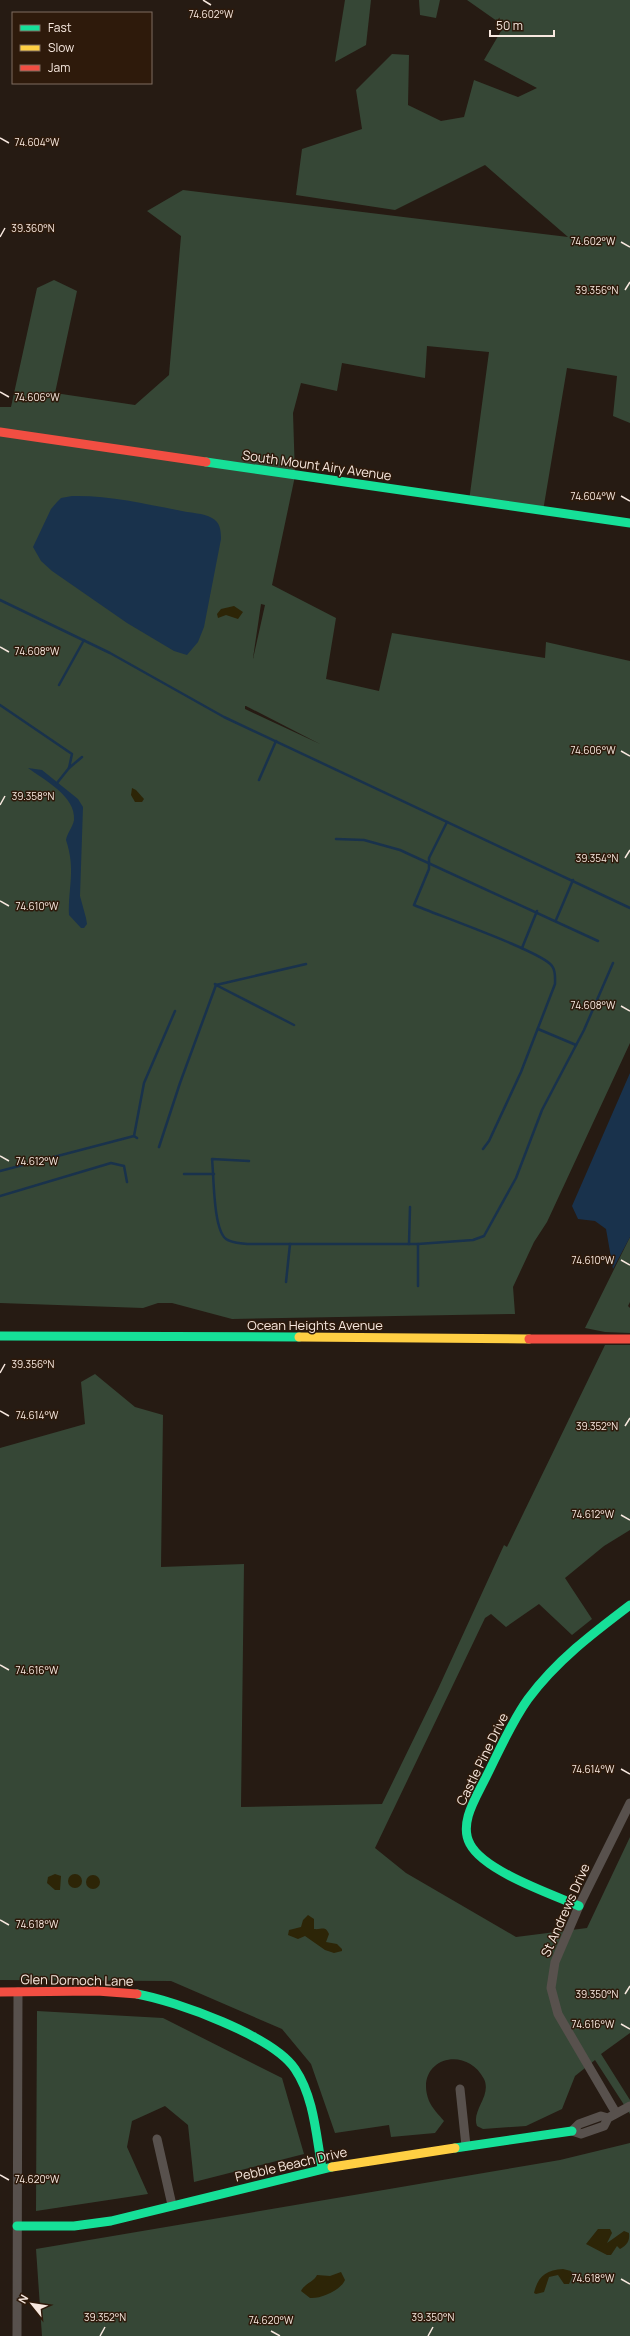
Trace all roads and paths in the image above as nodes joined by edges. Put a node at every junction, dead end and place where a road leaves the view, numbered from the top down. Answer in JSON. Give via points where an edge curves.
{"nodes":[{"id":1,"x":0,"y":432,"type":"edge"},
{"id":2,"x":630,"y":523,"type":"edge"},
{"id":3,"x":0,"y":1336,"type":"edge"},
{"id":4,"x":630,"y":1339,"type":"edge"},
{"id":5,"x":630,"y":1605,"type":"edge"},
{"id":6,"x":630,"y":1803,"type":"edge"},
{"id":7,"x":579,"y":1906,"type":"junction"},
{"id":8,"x":0,"y":1992,"type":"edge"},
{"id":9,"x":18,"y":1992,"type":"junction"},
{"id":10,"x":460,"y":2089,"type":"dead end"},
{"id":11,"x":630,"y":2106,"type":"edge"},
{"id":12,"x":616,"y":2113,"type":"junction"},
{"id":13,"x":157,"y":2139,"type":"dead end"},
{"id":14,"x":466,"y":2146,"type":"junction"},
{"id":15,"x":322,"y":2168,"type":"junction"},
{"id":16,"x":172,"y":2206,"type":"junction"},
{"id":17,"x":17,"y":2226,"type":"junction"},
{"id":18,"x":17,"y":2336,"type":"edge"}],
"edges":[{"from":1,"to":2,"type":"street","name":"South Mount Airy Avenue"},
{"from":3,"to":4,"type":"street","name":"Ocean Heights Avenue"},
{"from":5,"to":7,"type":"street","name":"Castle Pine Drive","via":[[572,1650],[534,1691],[517,1717],[483,1784],[466,1826],[470,1845],[483,1860]]},
{"from":6,"to":7,"type":"street","name":"St Andrews Drive"},
{"from":7,"to":12,"type":"street","name":"St Andrews Drive","via":[[551,1977],[554,2002],[565,2030]]},
{"from":8,"to":9,"type":"street","name":"Glen Dornoch Lane"},
{"from":9,"to":15,"type":"street","name":"Glen Dornoch Lane","via":[[112,1992],[155,1997],[189,2007],[265,2043],[288,2060],[303,2084]]},
{"from":9,"to":17,"type":"street"},
{"from":10,"to":14,"type":"street"},
{"from":11,"to":12,"type":"street","name":"Pebble Beach Drive"},
{"from":12,"to":14,"type":"street","name":"Pebble Beach Drive","via":[[608,2118],[601,2116],[579,2124],[572,2131]]},
{"from":13,"to":16,"type":"street"},
{"from":14,"to":15,"type":"street","name":"Pebble Beach Drive"},
{"from":15,"to":16,"type":"street","name":"Pebble Beach Drive"},
{"from":16,"to":17,"type":"street","name":"Pebble Beach Drive","via":[[94,2224]]},
{"from":17,"to":18,"type":"street"}]}
